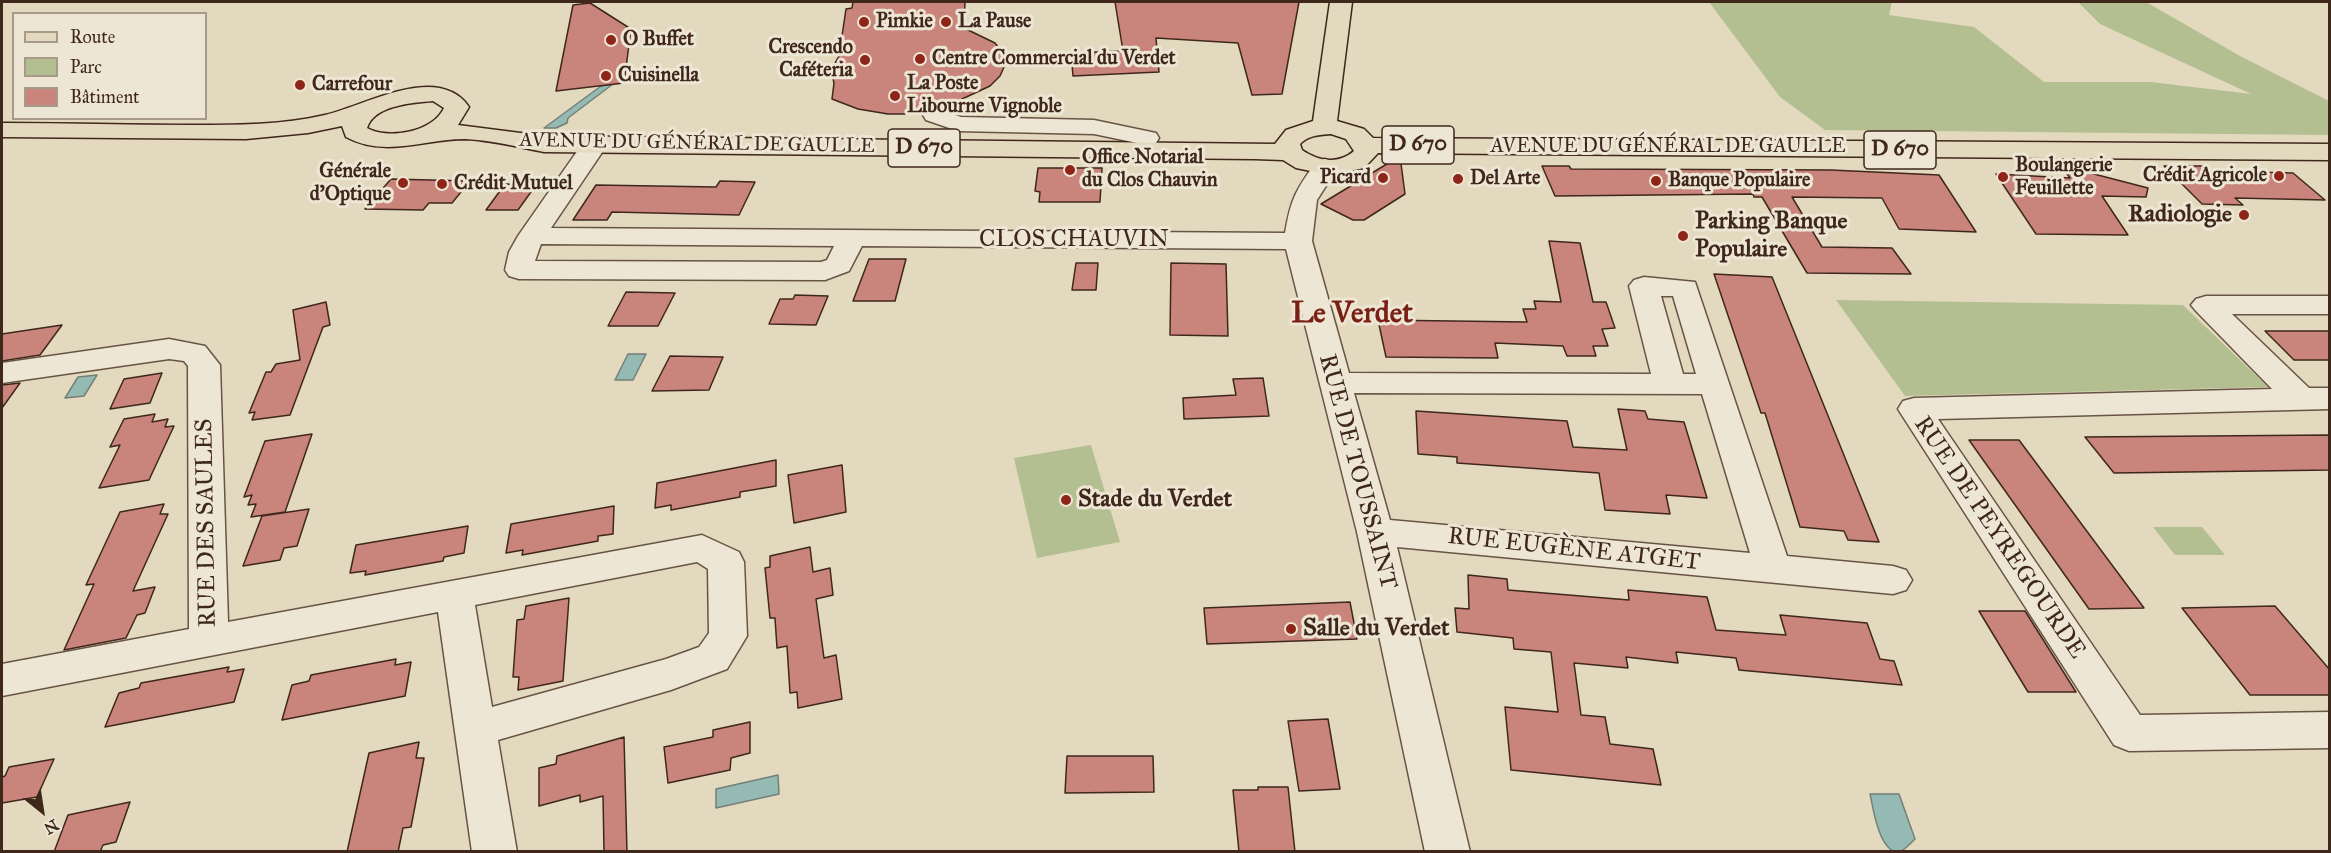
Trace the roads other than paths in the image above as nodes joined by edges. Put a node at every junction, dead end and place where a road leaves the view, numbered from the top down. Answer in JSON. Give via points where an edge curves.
{"nodes":[{"id":1,"x":1341,"y":2,"type":"edge"},
{"id":2,"x":456,"y":114,"type":"junction"},
{"id":3,"x":935,"y":115,"type":"dead end"},
{"id":4,"x":361,"y":121,"type":"junction"},
{"id":5,"x":1324,"y":127,"type":"junction"},
{"id":6,"x":2,"y":130,"type":"edge"},
{"id":7,"x":429,"y":133,"type":"junction"},
{"id":8,"x":1147,"y":138,"type":"junction"},
{"id":9,"x":2,"y":140,"type":"edge"},
{"id":10,"x":594,"y":145,"type":"junction"},
{"id":11,"x":1366,"y":145,"type":"junction"},
{"id":12,"x":1290,"y":146,"type":"junction"},
{"id":13,"x":2330,"y":152,"type":"edge"},
{"id":14,"x":1325,"y":167,"type":"junction"},
{"id":15,"x":1298,"y":241,"type":"junction"},
{"id":16,"x":2330,"y":305,"type":"edge"},
{"id":17,"x":2,"y":373,"type":"edge"},
{"id":18,"x":1334,"y":383,"type":"junction"},
{"id":19,"x":1670,"y":384,"type":"junction"},
{"id":20,"x":1715,"y":384,"type":"junction"},
{"id":21,"x":2315,"y":398,"type":"edge"},
{"id":22,"x":1375,"y":532,"type":"junction"},
{"id":23,"x":1773,"y":569,"type":"junction"},
{"id":24,"x":1893,"y":580,"type":"dead end"},
{"id":25,"x":454,"y":594,"type":"junction"},
{"id":26,"x":209,"y":641,"type":"junction"},
{"id":27,"x":2,"y":680,"type":"edge"},
{"id":28,"x":476,"y":729,"type":"junction"},
{"id":29,"x":2330,"y":730,"type":"edge"},
{"id":30,"x":495,"y":852,"type":"edge"},
{"id":31,"x":1448,"y":852,"type":"edge"}],
"edges":[{"from":1,"to":5,"type":"main road"},
{"from":2,"to":4,"type":"main road","name":"AVENUE DU GÉNÉRAL DE GAULLE","via":[[454,102],[448,98],[424,95],[394,99]]},
{"from":2,"to":7,"type":"main road","name":"AVENUE DU GÉNÉRAL DE GAULLE"},
{"from":2,"to":8,"type":"main road","name":"AVENUE DU GÉNÉRAL DE GAULLE","number":"D 670","via":[[503,129],[529,132]]},
{"from":3,"to":8,"type":"street","via":[[958,124],[1094,127]]},
{"from":4,"to":6,"type":"main road","name":"AVENUE DU GÉNÉRAL DE GAULLE","via":[[252,133]]},
{"from":4,"to":7,"type":"main road","name":"AVENUE DU GÉNÉRAL DE GAULLE","via":[[361,137],[384,141]]},
{"from":4,"to":9,"type":"main road","name":"AVENUE DU GÉNÉRAL DE GAULLE","via":[[254,142]]},
{"from":5,"to":11,"type":"main road","name":"AVENUE DU GÉNÉRAL DE GAULLE","via":[[1355,134]]},
{"from":5,"to":12,"type":"main road","name":"AVENUE DU GÉNÉRAL DE GAULLE","via":[[1304,129]]},
{"from":7,"to":10,"type":"main road","name":"AVENUE DU GÉNÉRAL DE GAULLE","number":"D 670","via":[[468,132],[544,144]]},
{"from":8,"to":12,"type":"main road","name":"AVENUE DU GÉNÉRAL DE GAULLE","number":"D 670"},
{"from":10,"to":12,"type":"main road","name":"AVENUE DU GÉNÉRAL DE GAULLE","number":"D 670","via":[[1243,151]]},
{"from":10,"to":15,"type":"street","name":"CLOS CHAUVIN","via":[[532,236],[519,270],[825,272],[839,265],[851,240]]},
{"from":11,"to":13,"type":"main road","name":"AVENUE DU GÉNÉRAL DE GAULLE","number":"D 670"},
{"from":11,"to":14,"type":"main road","name":"AVENUE DU GÉNÉRAL DE GAULLE","via":[[1364,157],[1357,162]]},
{"from":12,"to":14,"type":"main road","name":"AVENUE DU GÉNÉRAL DE GAULLE","via":[[1304,163]]},
{"from":14,"to":15,"type":"street","name":"RUE DE TOUSSAINT","via":[[1304,200]]},
{"from":15,"to":18,"type":"street","name":"RUE DE TOUSSAINT"},
{"from":16,"to":21,"type":"street","name":"RUE DE PEYREGOURDE","via":[[2206,305]]},
{"from":17,"to":26,"type":"street","name":"RUE DES SAULES","via":[[169,349],[194,353],[204,365]]},
{"from":18,"to":19,"type":"street"},
{"from":18,"to":22,"type":"street","name":"RUE DE TOUSSAINT"},
{"from":19,"to":20,"type":"street"},
{"from":19,"to":20,"type":"street","via":[[1644,286],[1685,288]]},
{"from":20,"to":23,"type":"street"},
{"from":21,"to":29,"type":"street","name":"RUE DE PEYREGOURDE","via":[[1914,409],[2129,733]]},
{"from":22,"to":23,"type":"street","name":"RUE EUGÈNE ATGET"},
{"from":22,"to":31,"type":"street","name":"RUE DE TOUSSAINT"},
{"from":23,"to":24,"type":"street","name":"RUE EUGÈNE ATGET"},
{"from":25,"to":26,"type":"street","name":"RUE DES SAULES"},
{"from":25,"to":28,"type":"street"},
{"from":25,"to":28,"type":"street","name":"RUE DES SAULES","via":[[702,548],[726,562],[729,636],[713,658],[671,674]]},
{"from":26,"to":27,"type":"street"},
{"from":28,"to":30,"type":"street"}]}
